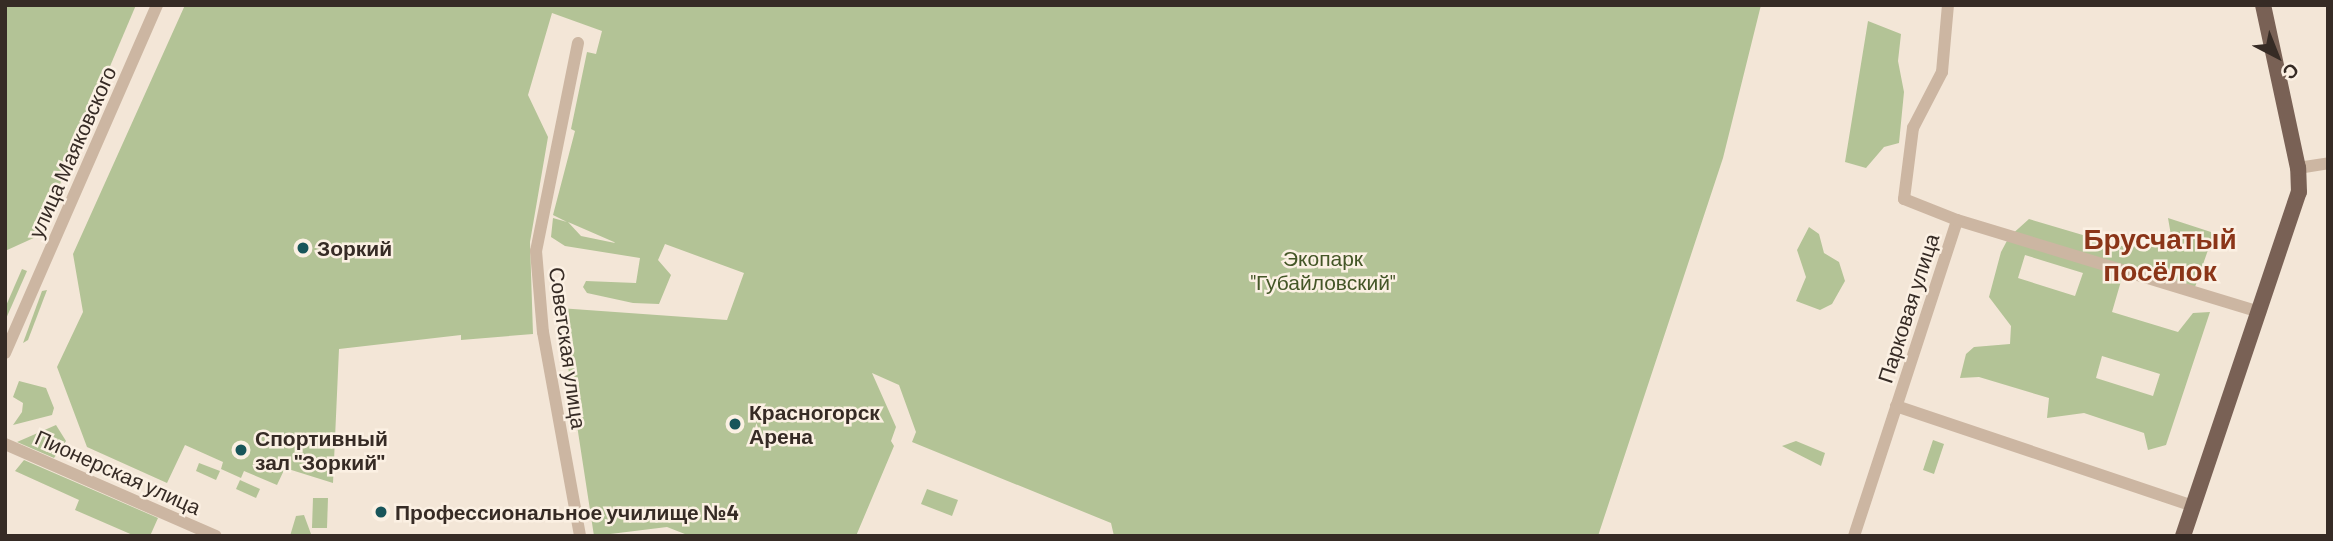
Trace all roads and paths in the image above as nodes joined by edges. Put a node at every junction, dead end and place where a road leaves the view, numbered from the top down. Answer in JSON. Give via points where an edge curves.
{"nodes":[{"id":1,"x":157,"y":5,"type":"edge"},
{"id":2,"x":1948,"y":5,"type":"edge"},
{"id":3,"x":2263,"y":5,"type":"edge"},
{"id":4,"x":578,"y":43,"type":"dead end"},
{"id":5,"x":2328,"y":163,"type":"edge"},
{"id":6,"x":2298,"y":168,"type":"junction"},
{"id":7,"x":1957,"y":220,"type":"junction"},
{"id":8,"x":2260,"y":312,"type":"junction"},
{"id":9,"x":5,"y":353,"type":"edge"},
{"id":10,"x":1896,"y":406,"type":"junction"},
{"id":11,"x":5,"y":444,"type":"edge"},
{"id":12,"x":2194,"y":506,"type":"junction"},
{"id":13,"x":216,"y":536,"type":"edge"},
{"id":14,"x":580,"y":536,"type":"edge"},
{"id":15,"x":1854,"y":536,"type":"edge"},
{"id":16,"x":2183,"y":536,"type":"edge"}],
"edges":[{"from":1,"to":9,"type":"street","name":"улица Маяковского"},
{"from":2,"to":7,"type":"street","name":"Парковая улица","via":[[1942,72],[1913,128],[1904,199]]},
{"from":3,"to":6,"type":"main road"},
{"from":4,"to":14,"type":"street","name":"Советская улица","via":[[536,251],[543,332]]},
{"from":5,"to":6,"type":"street"},
{"from":6,"to":8,"type":"main road","via":[[2297,201]]},
{"from":7,"to":8,"type":"street"},
{"from":7,"to":10,"type":"street","name":"Парковая улица"},
{"from":8,"to":12,"type":"main road"},
{"from":10,"to":12,"type":"street"},
{"from":10,"to":15,"type":"street","name":"Парковая улица"},
{"from":11,"to":13,"type":"street","name":"Пионерская улица"},
{"from":12,"to":16,"type":"main road"}]}
